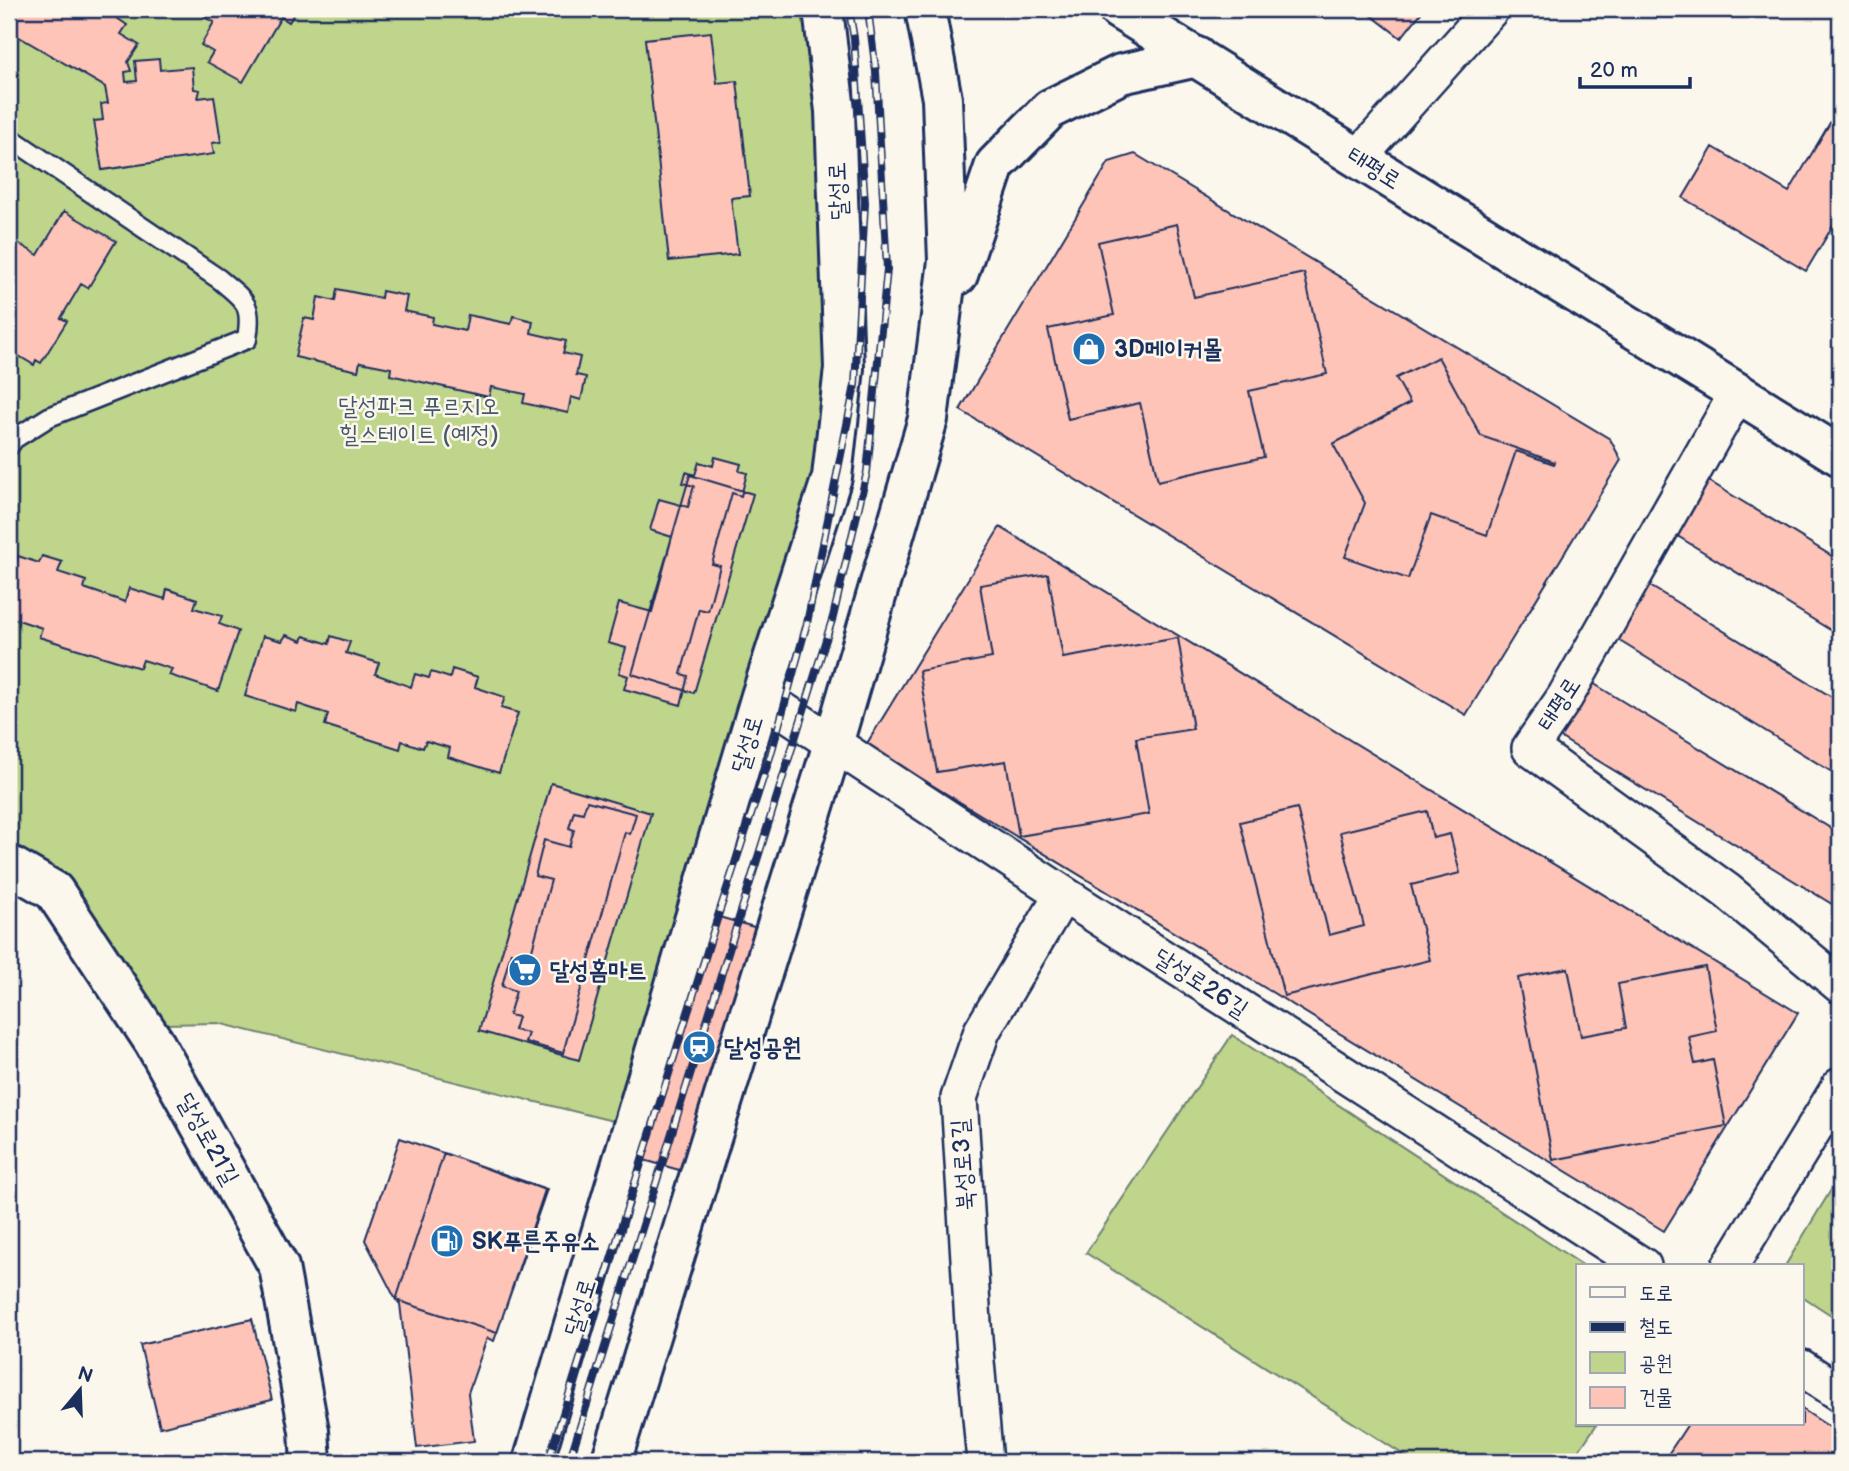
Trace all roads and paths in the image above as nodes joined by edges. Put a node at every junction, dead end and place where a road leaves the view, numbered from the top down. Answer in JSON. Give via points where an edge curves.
{"nodes":[{"id":1,"x":823,"y":9,"type":"edge"},
{"id":2,"x":925,"y":9,"type":"edge"},
{"id":3,"x":1118,"y":9,"type":"edge"},
{"id":4,"x":1490,"y":9,"type":"edge"},
{"id":5,"x":1197,"y":57,"type":"junction"},
{"id":6,"x":9,"y":137,"type":"edge"},
{"id":7,"x":1358,"y":158,"type":"junction"},
{"id":8,"x":939,"y":330,"type":"junction"},
{"id":9,"x":1738,"y":393,"type":"junction"},
{"id":10,"x":9,"y":446,"type":"edge"},
{"id":11,"x":1840,"y":456,"type":"edge"},
{"id":12,"x":761,"y":696,"type":"junction"},
{"id":13,"x":833,"y":744,"type":"junction"},
{"id":14,"x":9,"y":865,"type":"edge"},
{"id":15,"x":1063,"y":894,"type":"junction"},
{"id":16,"x":1840,"y":985,"type":"edge"},
{"id":17,"x":1840,"y":1086,"type":"edge"},
{"id":18,"x":1640,"y":1264,"type":"edge"},
{"id":19,"x":1731,"y":1264,"type":"edge"},
{"id":20,"x":1804,"y":1369,"type":"edge"},
{"id":21,"x":1840,"y":1393,"type":"edge"},
{"id":22,"x":533,"y":1457,"type":"edge"},
{"id":23,"x":315,"y":1459,"type":"edge"},
{"id":24,"x":611,"y":1462,"type":"edge"},
{"id":25,"x":985,"y":1462,"type":"edge"}],
"edges":[{"from":1,"to":12,"type":"main road","name":"달성로","via":[[835,111],[844,368],[832,477]]},
{"from":2,"to":8,"type":"main road","via":[[942,99],[948,261]]},
{"from":3,"to":5,"type":"main road","name":"태평로"},
{"from":4,"to":7,"type":"street"},
{"from":5,"to":7,"type":"main road","name":"태평로"},
{"from":5,"to":8,"type":"main road","via":[[1121,74],[1049,108],[995,166]]},
{"from":6,"to":10,"type":"lane","via":[[219,279],[242,299],[251,317],[247,339],[49,417]]},
{"from":7,"to":9,"type":"main road","name":"태평로"},
{"from":8,"to":13,"type":"main road","via":[[928,419]]},
{"from":9,"to":11,"type":"main road","name":"태평로"},
{"from":9,"to":16,"type":"street","name":"태평로","via":[[1565,697],[1530,748],[1727,891]]},
{"from":12,"to":13,"type":"street","name":"달성로26길"},
{"from":12,"to":22,"type":"main road","name":"달성로"},
{"from":13,"to":15,"type":"street","name":"달성로26길"},
{"from":13,"to":24,"type":"main road"},
{"from":14,"to":23,"type":"main road","name":"달성로21길","via":[[54,891],[154,1042],[279,1267]]},
{"from":15,"to":18,"type":"street","name":"달성로26길"},
{"from":15,"to":25,"type":"street","name":"북성로3길","via":[[982,1031],[959,1098]]},
{"from":17,"to":19,"type":"street"},
{"from":20,"to":21,"type":"street"}]}
